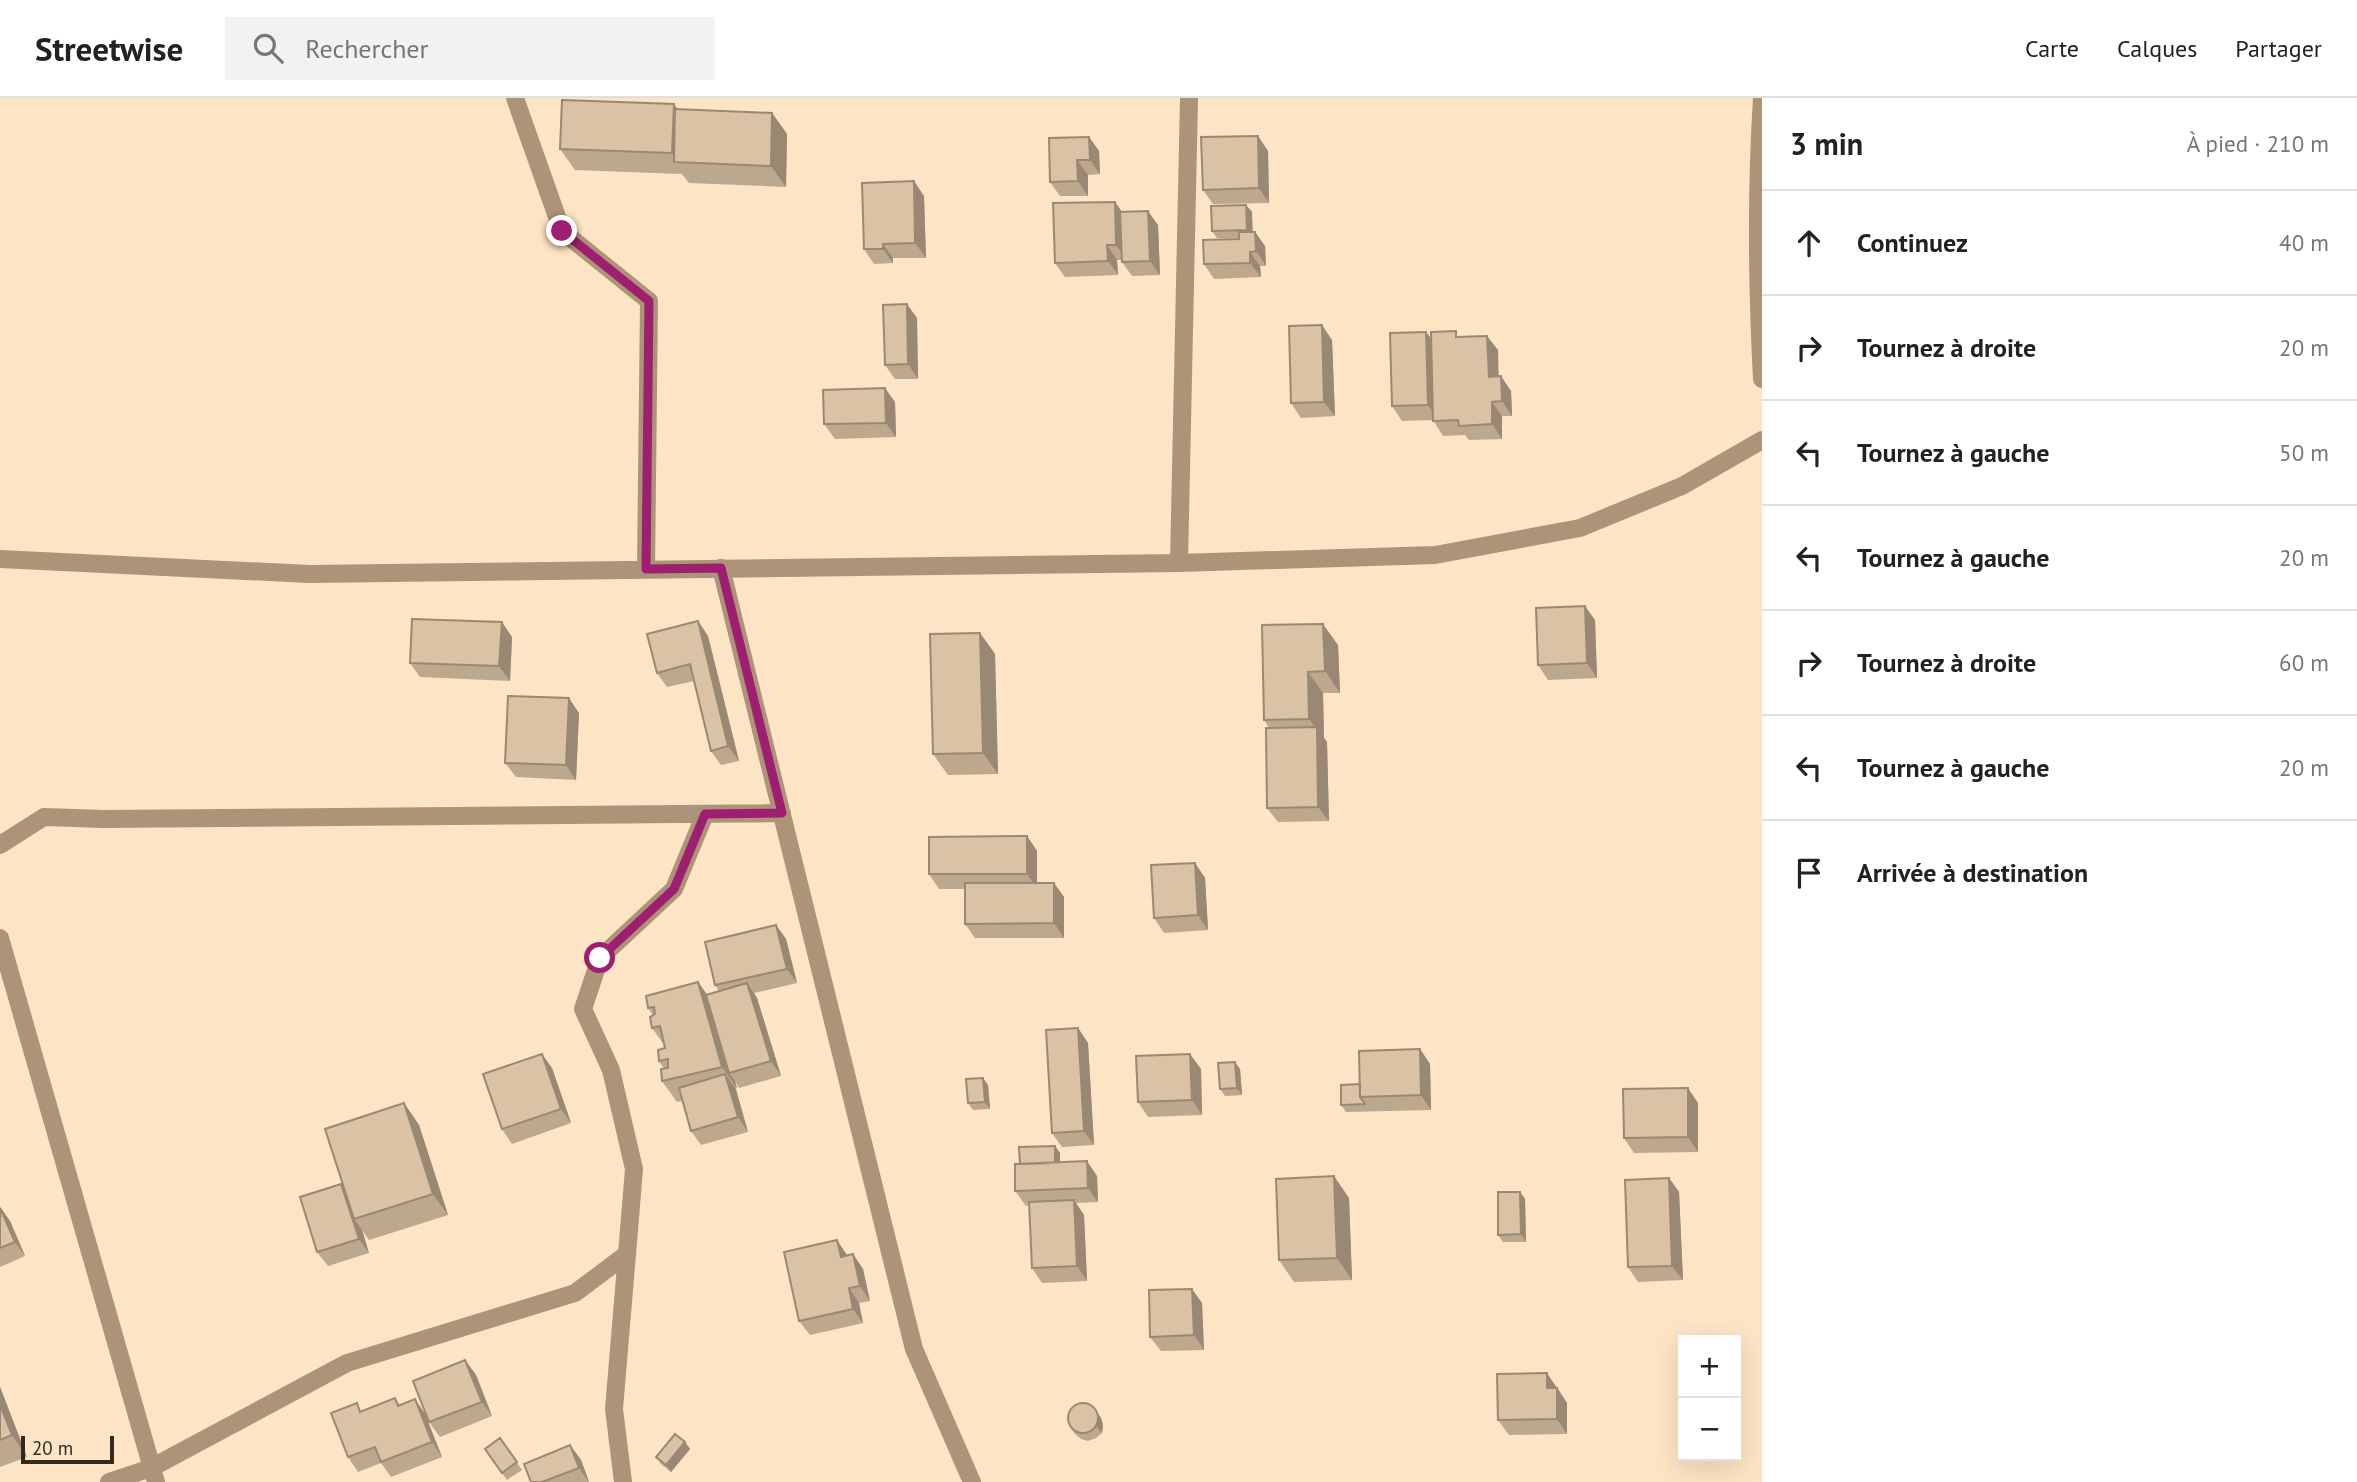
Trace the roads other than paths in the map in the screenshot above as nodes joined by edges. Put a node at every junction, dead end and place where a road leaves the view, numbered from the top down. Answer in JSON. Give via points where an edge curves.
{"nodes":[{"id":1,"x":515,"y":98,"type":"edge"},
{"id":2,"x":1189,"y":98,"type":"edge"},
{"id":3,"x":1762,"y":98,"type":"edge"},
{"id":4,"x":1762,"y":379,"type":"edge"},
{"id":5,"x":1762,"y":440,"type":"edge"},
{"id":6,"x":0,"y":559,"type":"edge"},
{"id":7,"x":1180,"y":563,"type":"junction"},
{"id":8,"x":721,"y":568,"type":"junction"},
{"id":9,"x":646,"y":569,"type":"junction"},
{"id":10,"x":782,"y":813,"type":"junction"},
{"id":11,"x":705,"y":814,"type":"junction"},
{"id":12,"x":0,"y":845,"type":"edge"},
{"id":13,"x":0,"y":938,"type":"edge"},
{"id":14,"x":627,"y":1254,"type":"junction"},
{"id":15,"x":154,"y":1475,"type":"edge"},
{"id":16,"x":109,"y":1482,"type":"edge"},
{"id":17,"x":623,"y":1482,"type":"edge"},
{"id":18,"x":972,"y":1482,"type":"edge"}],
"edges":[{"from":1,"to":9,"type":"street","via":[[562,231],[649,301]]},
{"from":2,"to":7,"type":"street"},
{"from":3,"to":4,"type":"street","via":[[1758,303]]},
{"from":5,"to":7,"type":"street","via":[[1682,486],[1580,528],[1435,555]]},
{"from":6,"to":9,"type":"street","via":[[309,574]]},
{"from":7,"to":8,"type":"street"},
{"from":8,"to":9,"type":"street"},
{"from":8,"to":10,"type":"street"},
{"from":10,"to":11,"type":"street"},
{"from":10,"to":18,"type":"street","via":[[914,1349]]},
{"from":11,"to":12,"type":"street","via":[[44,817]]},
{"from":11,"to":14,"type":"street","via":[[674,889],[600,958],[583,1009],[611,1070],[634,1169]]},
{"from":13,"to":15,"type":"street"},
{"from":14,"to":15,"type":"street","via":[[575,1293],[347,1363]]},
{"from":14,"to":17,"type":"street","via":[[614,1409]]},
{"from":15,"to":16,"type":"street"}]}
